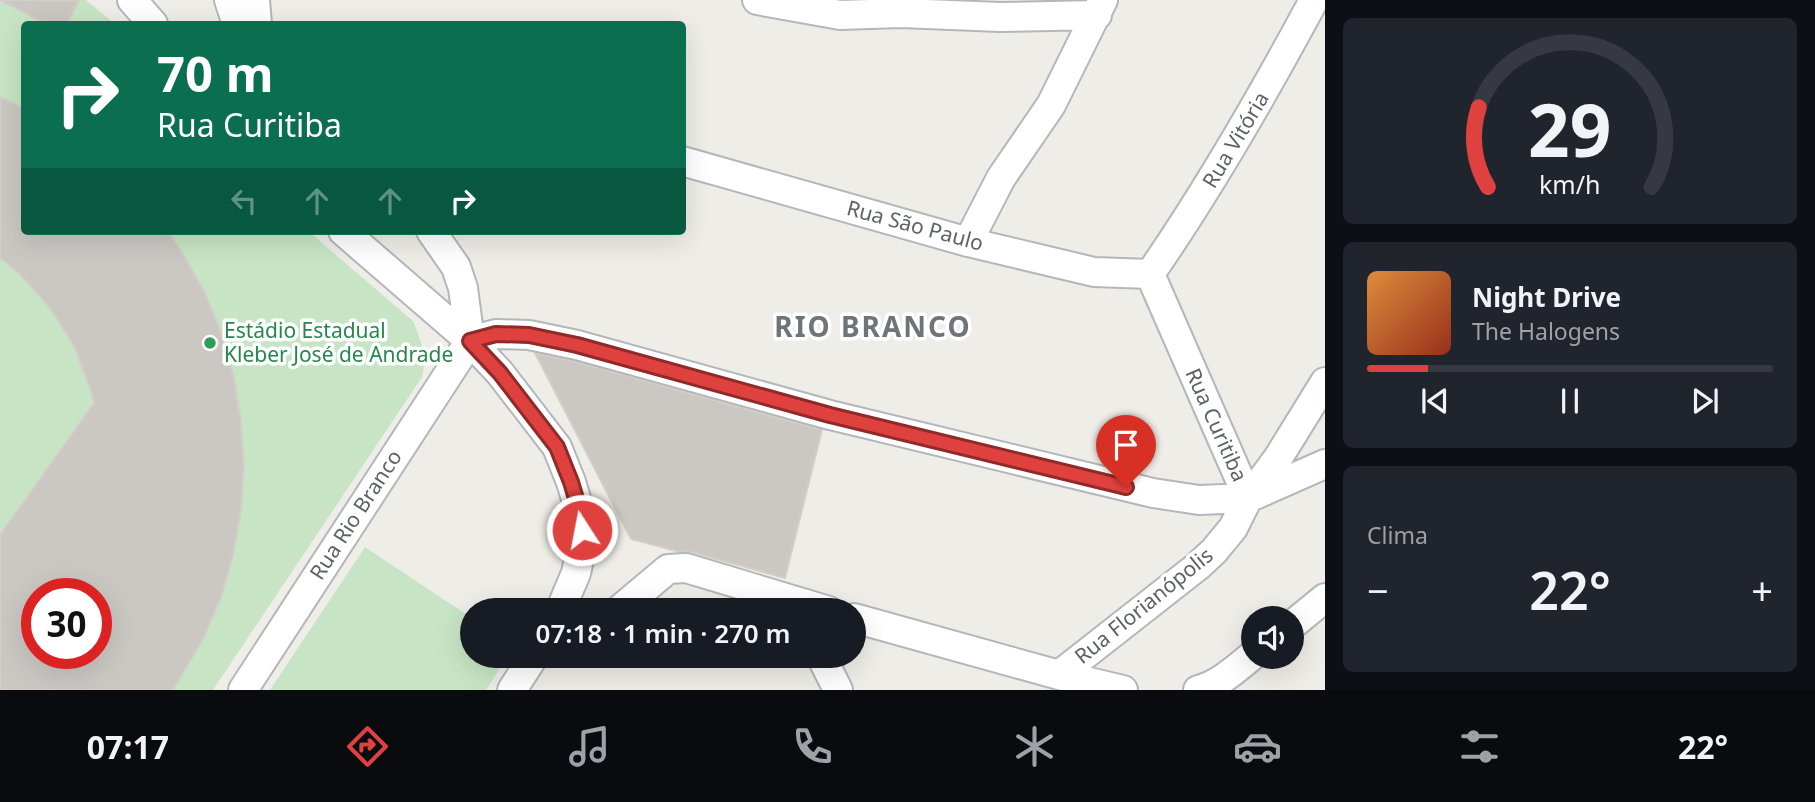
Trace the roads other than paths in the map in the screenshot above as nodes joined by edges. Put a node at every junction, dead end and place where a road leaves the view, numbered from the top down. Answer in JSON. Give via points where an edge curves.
{"nodes":[{"id":1,"x":132,"y":0,"type":"edge"},
{"id":2,"x":229,"y":0,"type":"edge"},
{"id":3,"x":255,"y":0,"type":"edge"},
{"id":4,"x":757,"y":0,"type":"edge"},
{"id":5,"x":1314,"y":0,"type":"edge"},
{"id":6,"x":1100,"y":7,"type":"edge"},
{"id":7,"x":835,"y":8,"type":"edge"},
{"id":8,"x":150,"y":21,"type":"edge"},
{"id":9,"x":236,"y":21,"type":"edge"},
{"id":10,"x":257,"y":21,"type":"edge"},
{"id":11,"x":686,"y":162,"type":"edge"},
{"id":12,"x":347,"y":235,"type":"edge"},
{"id":13,"x":434,"y":235,"type":"edge"},
{"id":14,"x":968,"y":242,"type":"junction"},
{"id":15,"x":1150,"y":274,"type":"junction"},
{"id":16,"x":470,"y":341,"type":"junction"},
{"id":17,"x":1325,"y":382,"type":"edge"},
{"id":18,"x":1325,"y":464,"type":"edge"},
{"id":19,"x":1248,"y":498,"type":"junction"},
{"id":20,"x":565,"y":598,"type":"edge"},
{"id":21,"x":633,"y":598,"type":"edge"},
{"id":22,"x":772,"y":598,"type":"edge"},
{"id":23,"x":1325,"y":598,"type":"edge"},
{"id":24,"x":1304,"y":615,"type":"edge"},
{"id":25,"x":866,"y":621,"type":"edge"},
{"id":26,"x":1241,"y":665,"type":"edge"},
{"id":27,"x":526,"y":668,"type":"edge"},
{"id":28,"x":827,"y":668,"type":"edge"},
{"id":29,"x":1059,"y":675,"type":"junction"},
{"id":30,"x":243,"y":690,"type":"edge"},
{"id":31,"x":512,"y":690,"type":"edge"},
{"id":32,"x":838,"y":690,"type":"edge"},
{"id":33,"x":1123,"y":690,"type":"edge"},
{"id":34,"x":1199,"y":690,"type":"edge"}],
"edges":[{"from":1,"to":8,"type":"street"},
{"from":2,"to":9,"type":"street"},
{"from":3,"to":10,"type":"street"},
{"from":4,"to":7,"type":"street"},
{"from":5,"to":15,"type":"street","name":"Rua Vitória","via":[[1212,181]]},
{"from":6,"to":7,"type":"street","via":[[1000,17]]},
{"from":6,"to":14,"type":"street","via":[[1051,105],[1001,178]]},
{"from":11,"to":14,"type":"street","name":"Rua São Paulo"},
{"from":12,"to":16,"type":"street"},
{"from":13,"to":16,"type":"street","via":[[456,267]]},
{"from":14,"to":15,"type":"street","name":"Rua São Paulo","via":[[1094,272]]},
{"from":15,"to":19,"type":"street","name":"Rua Curitiba"},
{"from":16,"to":19,"type":"street","name":"Rua Curitiba","via":[[496,334],[529,335],[830,415],[1153,493],[1199,500]]},
{"from":16,"to":20,"type":"street","via":[[557,447],[571,482],[582,530],[576,573]]},
{"from":16,"to":30,"type":"street","name":"Rua Rio Branco"},
{"from":17,"to":19,"type":"street","name":"Rua Florianópolis"},
{"from":18,"to":19,"type":"street"},
{"from":19,"to":29,"type":"street","name":"Rua Florianópolis","via":[[1233,528],[1198,566]]},
{"from":21,"to":22,"type":"street","via":[[668,569],[686,568]]},
{"from":23,"to":24,"type":"street"},
{"from":25,"to":29,"type":"street"},
{"from":26,"to":34,"type":"street"},
{"from":27,"to":31,"type":"street"},
{"from":28,"to":32,"type":"street"},
{"from":29,"to":33,"type":"street"}]}
